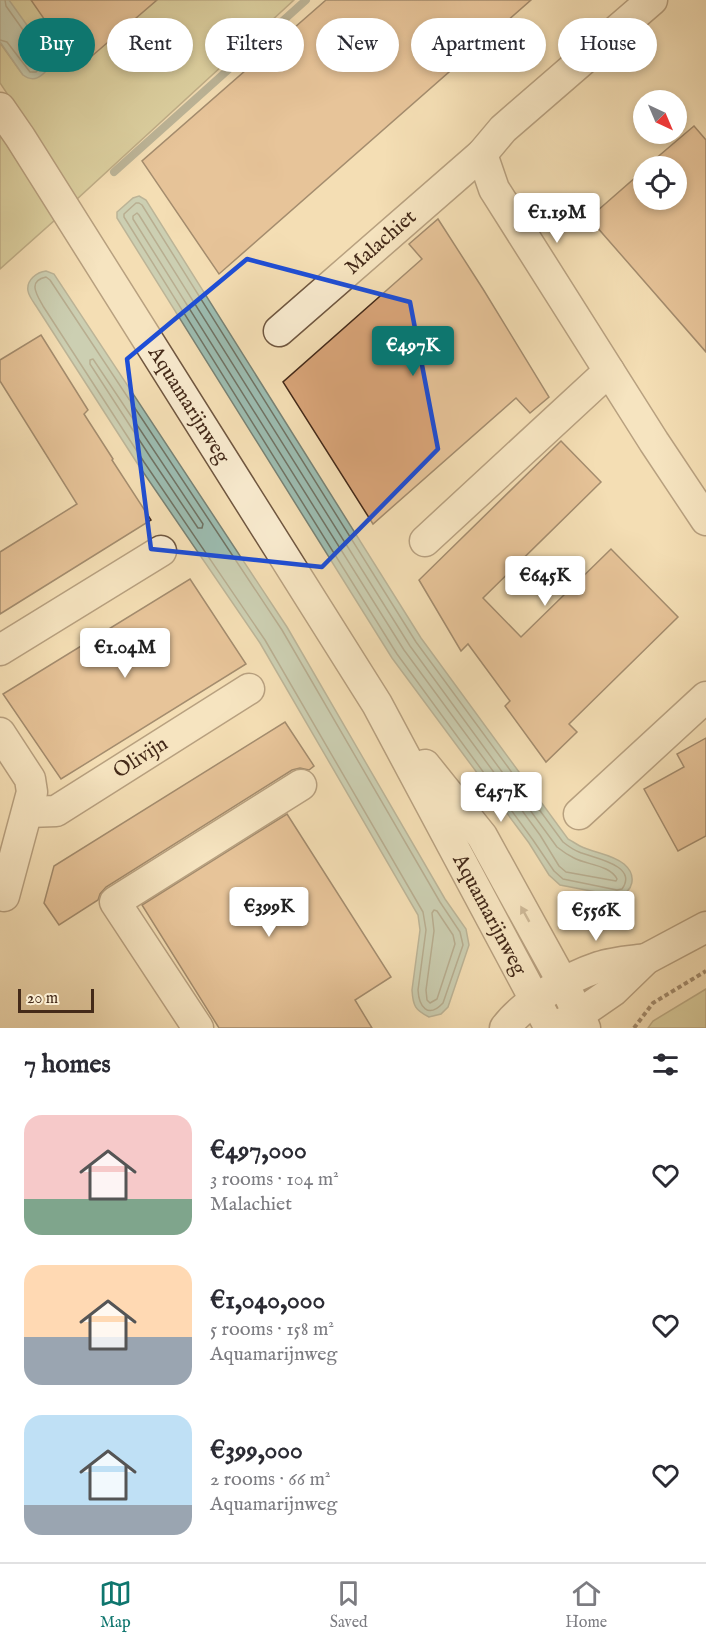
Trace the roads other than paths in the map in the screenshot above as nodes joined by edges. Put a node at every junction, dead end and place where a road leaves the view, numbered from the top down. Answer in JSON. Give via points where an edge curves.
{"nodes":[{"id":1,"x":652,"y":0,"type":"edge"},
{"id":2,"x":0,"y":108,"type":"edge"},
{"id":3,"x":482,"y":154,"type":"junction"},
{"id":4,"x":279,"y":331,"type":"dead end"},
{"id":5,"x":609,"y":371,"type":"junction"},
{"id":6,"x":705,"y":518,"type":"edge"},
{"id":7,"x":425,"y":542,"type":"dead end"},
{"id":8,"x":161,"y":551,"type":"dead end"},
{"id":9,"x":0,"y":650,"type":"edge"},
{"id":10,"x":249,"y":689,"type":"dead end"},
{"id":11,"x":706,"y":697,"type":"edge"},
{"id":12,"x":377,"y":704,"type":"junction"},
{"id":13,"x":0,"y":733,"type":"edge"},
{"id":14,"x":301,"y":785,"type":"dead end"},
{"id":15,"x":579,"y":814,"type":"dead end"},
{"id":16,"x":17,"y":822,"type":"edge"},
{"id":17,"x":4,"y":896,"type":"dead end"},
{"id":18,"x":706,"y":927,"type":"edge"},
{"id":19,"x":646,"y":959,"type":"junction"},
{"id":20,"x":563,"y":983,"type":"junction"},
{"id":21,"x":535,"y":1000,"type":"junction"},
{"id":22,"x":567,"y":1025,"type":"edge"},
{"id":23,"x":198,"y":1028,"type":"edge"},
{"id":24,"x":505,"y":1028,"type":"edge"}],
"edges":[{"from":1,"to":3,"type":"street","name":"Malachiet","via":[[503,129]]},
{"from":2,"to":12,"type":"street","name":"Aquamarijnweg"},
{"from":3,"to":4,"type":"street","name":"Malachiet"},
{"from":3,"to":5,"type":"street","via":[[494,189]]},
{"from":5,"to":6,"type":"street"},
{"from":5,"to":7,"type":"street"},
{"from":8,"to":9,"type":"street"},
{"from":10,"to":16,"type":"street","name":"Olivijn","via":[[56,811]]},
{"from":11,"to":15,"type":"street"},
{"from":20,"to":12,"type":"street","name":"Aquamarijnweg","one_way":true,"via":[[482,836]]},
{"from":12,"to":21,"type":"street","name":"Aquamarijnweg"},
{"from":13,"to":16,"type":"street","via":[[30,779],[32,792]]},
{"from":14,"to":23,"type":"street","via":[[115,902]]},
{"from":16,"to":17,"type":"street"},
{"from":18,"to":19,"type":"street"},
{"from":19,"to":20,"type":"street","via":[[601,966]]},
{"from":19,"to":22,"type":"street","via":[[613,991]]},
{"from":20,"to":21,"type":"street"},
{"from":20,"to":22,"type":"street","name":"Aquamarijnweg"},
{"from":21,"to":22,"type":"street","name":"Aquamarijnweg"},
{"from":21,"to":24,"type":"street"}]}
